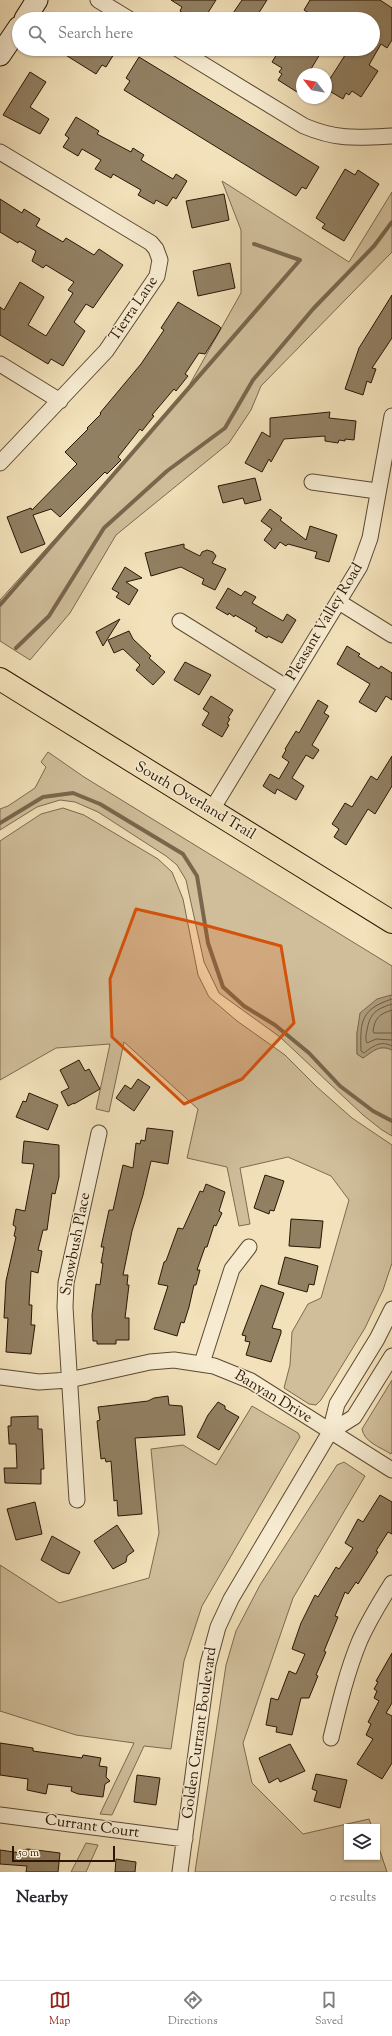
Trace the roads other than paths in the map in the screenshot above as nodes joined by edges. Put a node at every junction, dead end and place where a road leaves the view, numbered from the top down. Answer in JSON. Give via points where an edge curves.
{"nodes":[{"id":1,"x":37,"y":0,"type":"edge"},
{"id":2,"x":98,"y":0,"type":"edge"},
{"id":3,"x":29,"y":12,"type":"edge"},
{"id":4,"x":118,"y":12,"type":"edge"},
{"id":5,"x":12,"y":37,"type":"edge"},
{"id":6,"x":0,"y":55,"type":"edge"},
{"id":7,"x":189,"y":56,"type":"edge"},
{"id":8,"x":392,"y":136,"type":"edge"},
{"id":9,"x":0,"y":152,"type":"edge"},
{"id":10,"x":0,"y":364,"type":"edge"},
{"id":11,"x":60,"y":401,"type":"junction"},
{"id":12,"x":392,"y":416,"type":"edge"},
{"id":13,"x":0,"y":463,"type":"edge"},
{"id":14,"x":312,"y":482,"type":"dead end"},
{"id":15,"x":377,"y":491,"type":"junction"},
{"id":16,"x":339,"y":602,"type":"junction"},
{"id":17,"x":180,"y":622,"type":"dead end"},
{"id":18,"x":392,"y":635,"type":"edge"},
{"id":19,"x":1,"y":680,"type":"edge"},
{"id":20,"x":286,"y":687,"type":"junction"},
{"id":21,"x":211,"y":811,"type":"junction"},
{"id":22,"x":392,"y":922,"type":"edge"},
{"id":23,"x":99,"y":1133,"type":"dead end"},
{"id":24,"x":249,"y":1247,"type":"dead end"},
{"id":25,"x":392,"y":1309,"type":"edge"},
{"id":26,"x":392,"y":1356,"type":"edge"},
{"id":27,"x":202,"y":1363,"type":"junction"},
{"id":28,"x":0,"y":1377,"type":"edge"},
{"id":29,"x":69,"y":1380,"type":"junction"},
{"id":30,"x":330,"y":1432,"type":"junction"},
{"id":31,"x":392,"y":1470,"type":"edge"},
{"id":32,"x":77,"y":1500,"type":"dead end"},
{"id":33,"x":392,"y":1584,"type":"edge"},
{"id":34,"x":331,"y":1738,"type":"dead end"},
{"id":35,"x":0,"y":1814,"type":"edge"},
{"id":36,"x":185,"y":1839,"type":"junction"},
{"id":37,"x":180,"y":1872,"type":"edge"}],
"edges":[{"from":1,"to":3,"type":"main road"},
{"from":2,"to":4,"type":"street"},
{"from":5,"to":6,"type":"main road"},
{"from":7,"to":8,"type":"street","via":[[304,126],[346,138]]},
{"from":9,"to":11,"type":"street","name":"Tierra Lane","via":[[151,243],[160,260],[157,276],[106,351]]},
{"from":10,"to":11,"type":"street"},
{"from":11,"to":13,"type":"street","name":"Tierra Lane"},
{"from":12,"to":15,"type":"street","name":"Pleasant Valley Road"},
{"from":14,"to":15,"type":"street"},
{"from":15,"to":16,"type":"street","name":"Pleasant Valley Road","via":[[370,538],[360,566]]},
{"from":16,"to":18,"type":"street"},
{"from":16,"to":20,"type":"street","name":"Pleasant Valley Road"},
{"from":17,"to":20,"type":"street"},
{"from":19,"to":21,"type":"main road","name":"South Overland Trail"},
{"from":20,"to":21,"type":"street","name":"Pleasant Valley Road"},
{"from":21,"to":22,"type":"main road","name":"South Overland Trail"},
{"from":23,"to":29,"type":"street","name":"Snowbush Place","via":[[66,1283],[64,1307]]},
{"from":24,"to":27,"type":"street","via":[[232,1269]]},
{"from":25,"to":30,"type":"street","name":"Golden Currant Boulevard","via":[[377,1339],[337,1404]]},
{"from":26,"to":30,"type":"street","name":"Golden Currant Boulevard","via":[[354,1417]]},
{"from":27,"to":29,"type":"street","name":"Banyan Drive","via":[[174,1360],[150,1362]]},
{"from":27,"to":30,"type":"street","name":"Banyan Drive","via":[[251,1381]]},
{"from":28,"to":29,"type":"street","name":"Banyan Drive","via":[[39,1382]]},
{"from":29,"to":32,"type":"street","name":"Snowbush Place"},
{"from":30,"to":31,"type":"street","name":"Banyan Drive"},
{"from":30,"to":36,"type":"street","name":"Golden Currant Boulevard","via":[[231,1599],[218,1627],[208,1664]]},
{"from":33,"to":34,"type":"street","via":[[360,1641],[339,1703]]},
{"from":35,"to":36,"type":"street","name":"Currant Court"},
{"from":36,"to":37,"type":"street","name":"Golden Currant Boulevard"}]}
